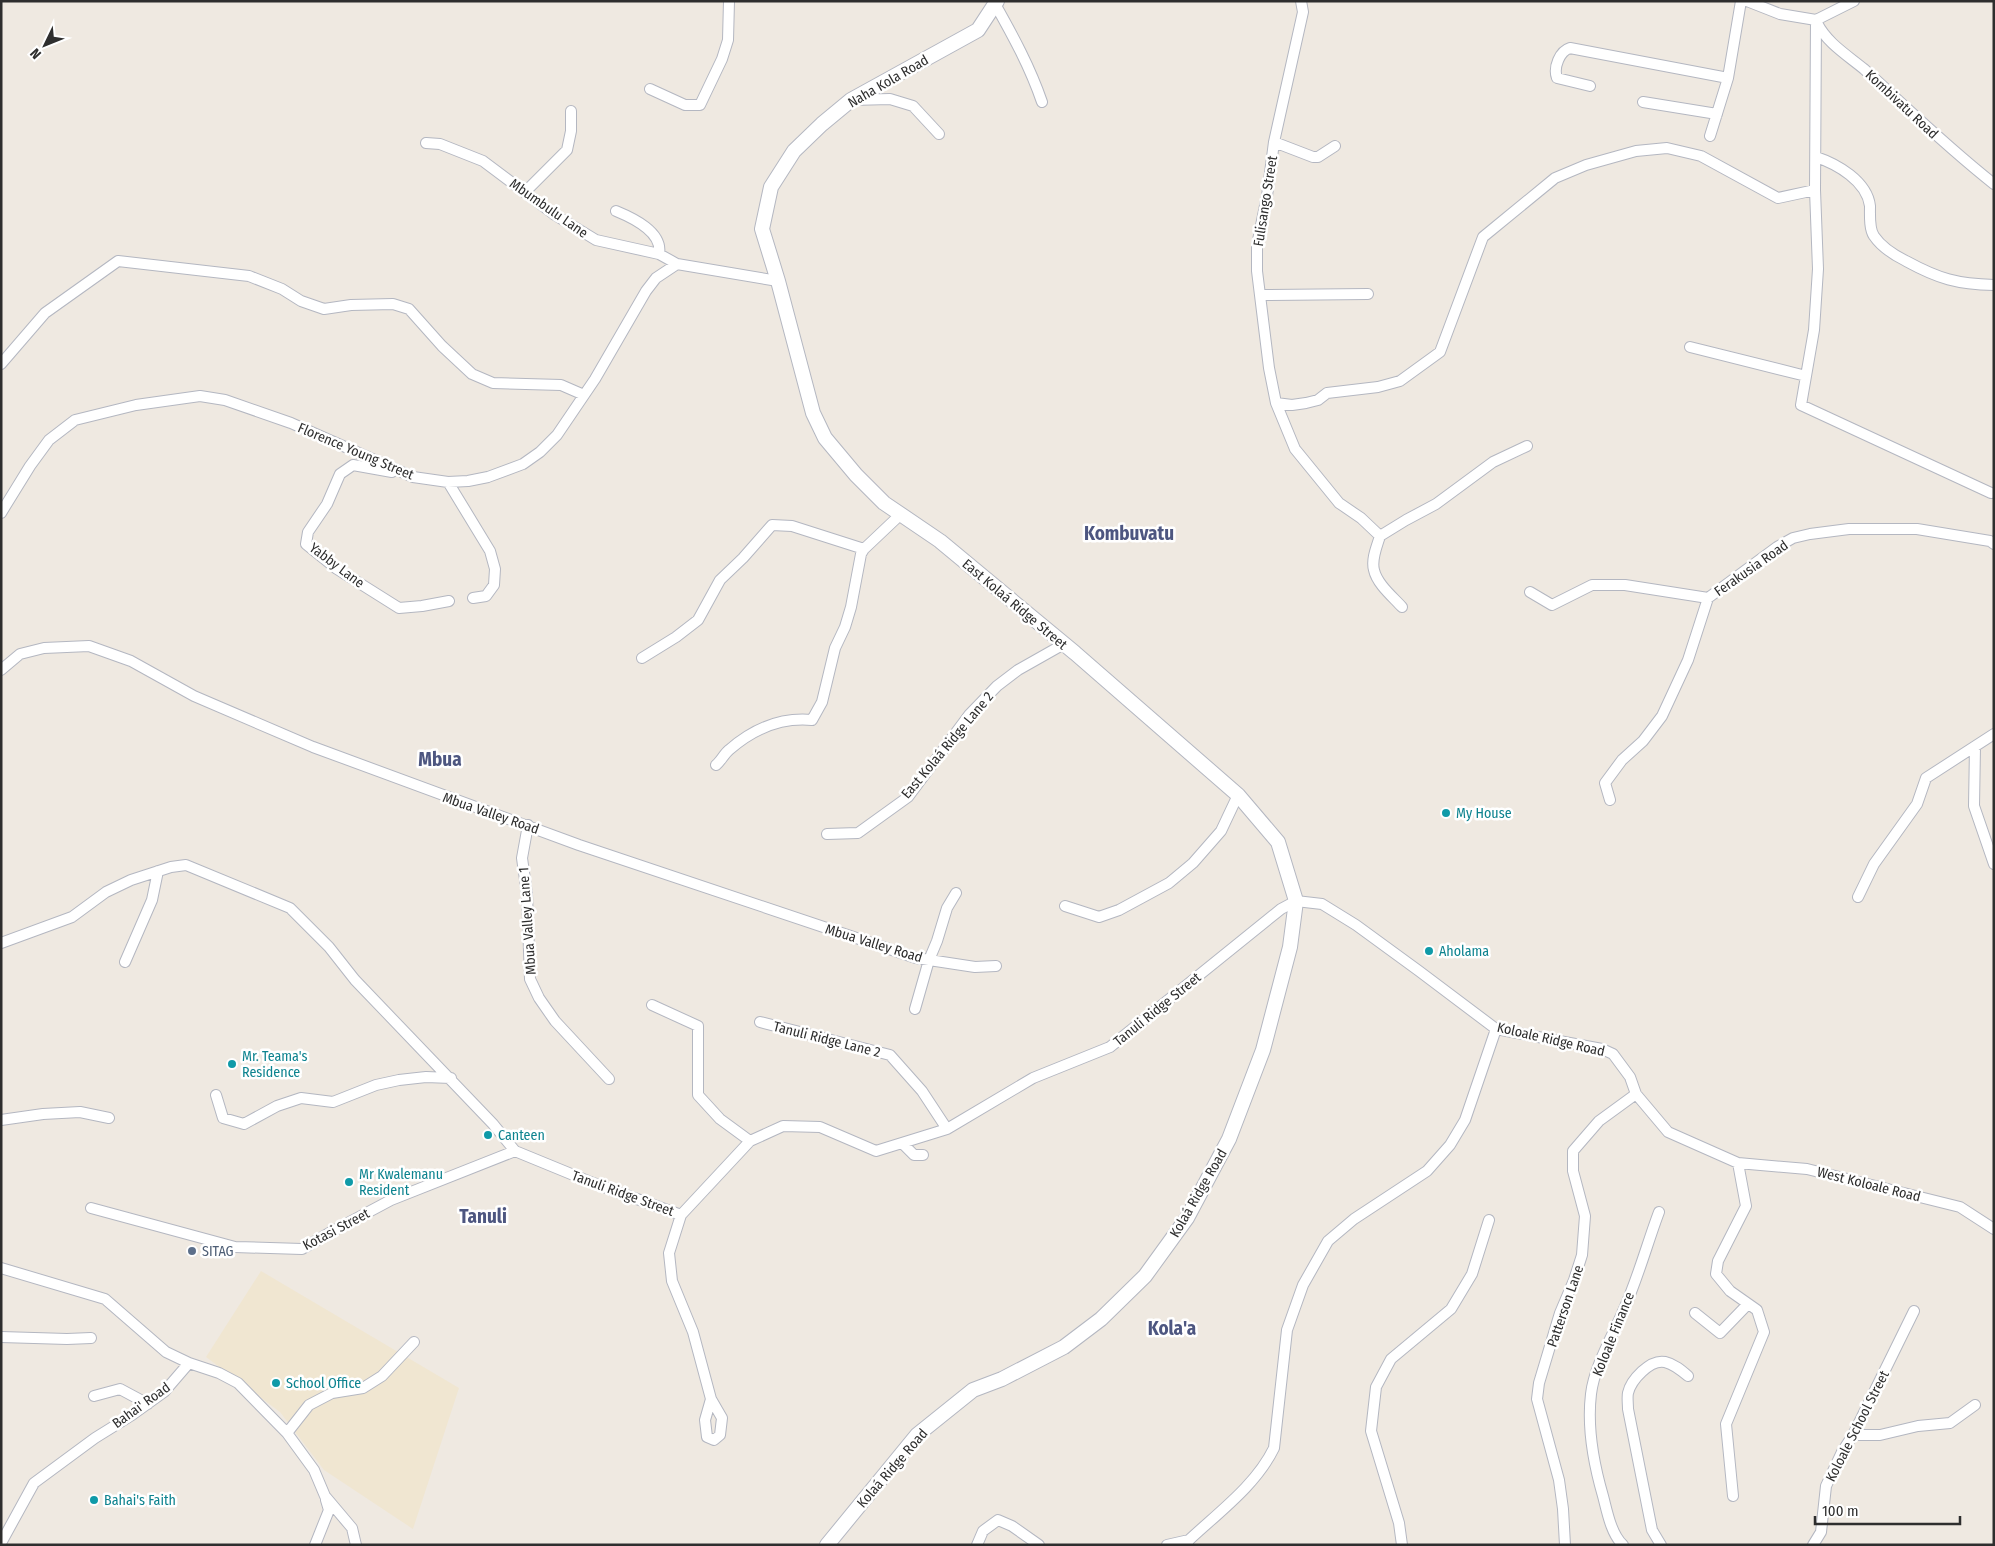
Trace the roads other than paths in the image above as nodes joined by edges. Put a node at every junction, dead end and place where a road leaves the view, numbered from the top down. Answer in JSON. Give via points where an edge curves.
{"nodes":[{"id":1,"x":729,"y":1,"type":"edge"},
{"id":2,"x":1301,"y":1,"type":"edge"},
{"id":3,"x":1741,"y":1,"type":"edge"},
{"id":4,"x":1747,"y":1,"type":"edge"},
{"id":5,"x":1854,"y":1,"type":"edge"},
{"id":6,"x":996,"y":3,"type":"edge"},
{"id":7,"x":1816,"y":20,"type":"junction"},
{"id":8,"x":1728,"y":78,"type":"junction"},
{"id":9,"x":1590,"y":86,"type":"dead end"},
{"id":10,"x":650,"y":89,"type":"dead end"},
{"id":11,"x":851,"y":100,"type":"junction"},
{"id":12,"x":1042,"y":102,"type":"dead end"},
{"id":13,"x":1643,"y":102,"type":"dead end"},
{"id":14,"x":572,"y":111,"type":"dead end"},
{"id":15,"x":1717,"y":114,"type":"junction"},
{"id":16,"x":939,"y":134,"type":"dead end"},
{"id":17,"x":1710,"y":136,"type":"dead end"},
{"id":18,"x":1274,"y":142,"type":"junction"},
{"id":19,"x":426,"y":143,"type":"dead end"},
{"id":20,"x":1335,"y":146,"type":"dead end"},
{"id":21,"x":1816,"y":157,"type":"junction"},
{"id":22,"x":1994,"y":184,"type":"edge"},
{"id":23,"x":1815,"y":190,"type":"junction"},
{"id":24,"x":525,"y":192,"type":"junction"},
{"id":25,"x":616,"y":211,"type":"dead end"},
{"id":26,"x":660,"y":254,"type":"junction"},
{"id":27,"x":677,"y":264,"type":"junction"},
{"id":28,"x":778,"y":281,"type":"junction"},
{"id":29,"x":1994,"y":285,"type":"edge"},
{"id":30,"x":1368,"y":294,"type":"dead end"},
{"id":31,"x":1260,"y":295,"type":"junction"},
{"id":32,"x":1690,"y":347,"type":"dead end"},
{"id":33,"x":1,"y":364,"type":"edge"},
{"id":34,"x":1806,"y":376,"type":"junction"},
{"id":35,"x":584,"y":395,"type":"junction"},
{"id":36,"x":1276,"y":403,"type":"junction"},
{"id":37,"x":1527,"y":446,"type":"dead end"},
{"id":38,"x":408,"y":475,"type":"junction"},
{"id":39,"x":448,"y":482,"type":"junction"},
{"id":40,"x":1992,"y":493,"type":"dead end"},
{"id":41,"x":1,"y":513,"type":"edge"},
{"id":42,"x":901,"y":514,"type":"junction"},
{"id":43,"x":1380,"y":536,"type":"junction"},
{"id":44,"x":1994,"y":544,"type":"edge"},
{"id":45,"x":864,"y":549,"type":"junction"},
{"id":46,"x":1530,"y":592,"type":"dead end"},
{"id":47,"x":473,"y":598,"type":"dead end"},
{"id":48,"x":1708,"y":598,"type":"junction"},
{"id":49,"x":449,"y":600,"type":"dead end"},
{"id":50,"x":1402,"y":607,"type":"dead end"},
{"id":51,"x":1064,"y":644,"type":"junction"},
{"id":52,"x":642,"y":658,"type":"dead end"},
{"id":53,"x":1,"y":670,"type":"edge"},
{"id":54,"x":1994,"y":734,"type":"edge"},
{"id":55,"x":1975,"y":747,"type":"junction"},
{"id":56,"x":716,"y":765,"type":"dead end"},
{"id":57,"x":1238,"y":795,"type":"junction"},
{"id":58,"x":1610,"y":800,"type":"dead end"},
{"id":59,"x":528,"y":825,"type":"junction"},
{"id":60,"x":827,"y":834,"type":"dead end"},
{"id":61,"x":1994,"y":864,"type":"edge"},
{"id":62,"x":158,"y":872,"type":"junction"},
{"id":63,"x":956,"y":893,"type":"dead end"},
{"id":64,"x":1858,"y":897,"type":"dead end"},
{"id":65,"x":1296,"y":901,"type":"junction"},
{"id":66,"x":1065,"y":906,"type":"dead end"},
{"id":67,"x":1,"y":942,"type":"edge"},
{"id":68,"x":928,"y":960,"type":"junction"},
{"id":69,"x":125,"y":962,"type":"dead end"},
{"id":70,"x":996,"y":966,"type":"dead end"},
{"id":71,"x":652,"y":1005,"type":"dead end"},
{"id":72,"x":916,"y":1009,"type":"dead end"},
{"id":73,"x":760,"y":1022,"type":"dead end"},
{"id":74,"x":1496,"y":1029,"type":"junction"},
{"id":75,"x":451,"y":1078,"type":"junction"},
{"id":76,"x":609,"y":1079,"type":"dead end"},
{"id":77,"x":1636,"y":1094,"type":"junction"},
{"id":78,"x":216,"y":1095,"type":"dead end"},
{"id":79,"x":110,"y":1118,"type":"dead end"},
{"id":80,"x":1,"y":1120,"type":"edge"},
{"id":81,"x":947,"y":1129,"type":"junction"},
{"id":82,"x":750,"y":1141,"type":"junction"},
{"id":83,"x":902,"y":1143,"type":"junction"},
{"id":84,"x":515,"y":1151,"type":"junction"},
{"id":85,"x":923,"y":1155,"type":"dead end"},
{"id":86,"x":1738,"y":1163,"type":"junction"},
{"id":87,"x":91,"y":1208,"type":"dead end"},
{"id":88,"x":1659,"y":1212,"type":"dead end"},
{"id":89,"x":681,"y":1215,"type":"junction"},
{"id":90,"x":1489,"y":1220,"type":"dead end"},
{"id":91,"x":1994,"y":1229,"type":"edge"},
{"id":92,"x":1,"y":1268,"type":"edge"},
{"id":93,"x":1748,"y":1304,"type":"junction"},
{"id":94,"x":1914,"y":1311,"type":"dead end"},
{"id":95,"x":1695,"y":1313,"type":"dead end"},
{"id":96,"x":1,"y":1337,"type":"edge"},
{"id":97,"x":91,"y":1338,"type":"dead end"},
{"id":98,"x":414,"y":1342,"type":"dead end"},
{"id":99,"x":189,"y":1363,"type":"junction"},
{"id":100,"x":1688,"y":1376,"type":"dead end"},
{"id":101,"x":94,"y":1396,"type":"dead end"},
{"id":102,"x":710,"y":1399,"type":"dead end"},
{"id":103,"x":148,"y":1404,"type":"junction"},
{"id":104,"x":1975,"y":1405,"type":"dead end"},
{"id":105,"x":287,"y":1433,"type":"junction"},
{"id":106,"x":1853,"y":1435,"type":"junction"},
{"id":107,"x":325,"y":1496,"type":"junction"},
{"id":108,"x":1733,"y":1496,"type":"dead end"},
{"id":109,"x":1188,"y":1542,"type":"edge"},
{"id":110,"x":1,"y":1543,"type":"edge"},
{"id":111,"x":315,"y":1545,"type":"edge"},
{"id":112,"x":356,"y":1545,"type":"edge"},
{"id":113,"x":827,"y":1545,"type":"edge"},
{"id":114,"x":976,"y":1545,"type":"edge"},
{"id":115,"x":1039,"y":1545,"type":"edge"},
{"id":116,"x":1167,"y":1545,"type":"edge"},
{"id":117,"x":1402,"y":1545,"type":"edge"},
{"id":118,"x":1565,"y":1545,"type":"edge"},
{"id":119,"x":1623,"y":1545,"type":"edge"},
{"id":120,"x":1660,"y":1545,"type":"edge"},
{"id":121,"x":1813,"y":1545,"type":"edge"}],
"edges":[{"from":1,"to":10,"type":"street","via":[[728,40],[700,105],[685,105]]},
{"from":2,"to":18,"type":"street","name":"Fulisango Street","via":[[1303,12]]},
{"from":3,"to":8,"type":"street"},
{"from":4,"to":7,"type":"street","via":[[1780,14]]},
{"from":5,"to":7,"type":"street"},
{"from":6,"to":11,"type":"street","name":"Naha Kola Road","via":[[978,30]]},
{"from":6,"to":12,"type":"street","via":[[1020,48]]},
{"from":7,"to":21,"type":"street"},
{"from":7,"to":22,"type":"street","name":"Kombivatu Road","via":[[1823,35],[1955,154]]},
{"from":8,"to":9,"type":"street","via":[[1570,48],[1564,50],[1560,54],[1557,78]]},
{"from":8,"to":15,"type":"street"},
{"from":11,"to":16,"type":"street","via":[[890,98],[913,106]]},
{"from":11,"to":28,"type":"street","name":"Naha Kola Road","via":[[794,151],[771,187],[762,228]]},
{"from":13,"to":15,"type":"street"},
{"from":14,"to":24,"type":"street","via":[[567,150]]},
{"from":15,"to":17,"type":"street"},
{"from":18,"to":20,"type":"street","via":[[1313,158]]},
{"from":18,"to":31,"type":"street","name":"Fulisango Street","via":[[1257,245]]},
{"from":19,"to":24,"type":"street","name":"Mbumbulu Lane","via":[[440,144],[483,161]]},
{"from":21,"to":23,"type":"street"},
{"from":21,"to":29,"type":"street","via":[[1833,163],[1857,180],[1869,202],[1872,234],[1889,252],[1935,277],[1971,285]]},
{"from":23,"to":34,"type":"street","via":[[1818,269],[1814,330]]},
{"from":23,"to":36,"type":"street","via":[[1778,198],[1701,156],[1667,148],[1636,151],[1586,165],[1555,178],[1483,237],[1440,352],[1400,381],[1327,393],[1306,403]]},
{"from":24,"to":26,"type":"street","name":"Mbumbulu Lane","via":[[596,240]]},
{"from":25,"to":26,"type":"street","via":[[636,219],[649,230]]},
{"from":26,"to":27,"type":"street","name":"Mbumbulu Lane"},
{"from":27,"to":28,"type":"street"},
{"from":27,"to":35,"type":"street","name":"Florence Young Street","via":[[656,278],[646,291]]},
{"from":28,"to":42,"type":"street","name":"East Kolaá Ridge Street","via":[[813,413],[825,438],[884,503]]},
{"from":30,"to":31,"type":"street"},
{"from":31,"to":36,"type":"street","name":"Fulisango Street"},
{"from":32,"to":34,"type":"street"},
{"from":33,"to":35,"type":"street","via":[[45,313],[118,261],[249,276],[324,309],[393,304],[409,309],[472,374],[493,383],[560,385]]},
{"from":34,"to":40,"type":"street","via":[[1801,405]]},
{"from":35,"to":39,"type":"street","name":"Florence Young Street","via":[[557,435],[523,464],[475,480]]},
{"from":36,"to":43,"type":"street","name":"Fulisango Street","via":[[1296,449],[1317,477],[1339,503]]},
{"from":37,"to":43,"type":"street","via":[[1493,462],[1436,504]]},
{"from":38,"to":39,"type":"street","name":"Florence Young Street"},
{"from":38,"to":41,"type":"street","name":"Florence Young Street","via":[[291,424],[225,400],[200,396],[136,405],[75,420],[49,440]]},
{"from":38,"to":49,"type":"street","name":"Yabby Lane","via":[[353,465],[340,474],[327,504],[308,532],[306,544],[337,569],[399,608]]},
{"from":39,"to":47,"type":"street","via":[[490,550],[495,569],[494,585],[486,596]]},
{"from":42,"to":45,"type":"street"},
{"from":42,"to":51,"type":"street","name":"East Kolaá Ridge Street"},
{"from":43,"to":50,"type":"street","via":[[1374,570]]},
{"from":44,"to":48,"type":"street","name":"Ferakusia Road","via":[[1917,529],[1849,529],[1810,534],[1793,538],[1777,547]]},
{"from":45,"to":52,"type":"street","via":[[792,526],[772,525],[720,580],[698,620]]},
{"from":45,"to":56,"type":"street","via":[[852,607],[835,648],[822,702],[812,720],[794,718],[768,725],[728,751]]},
{"from":46,"to":48,"type":"street","via":[[1552,605],[1592,585],[1625,585]]},
{"from":48,"to":58,"type":"street","name":"Ferakusia Road","via":[[1688,660],[1662,716],[1605,783]]},
{"from":51,"to":57,"type":"street","name":"East Kolaá Ridge Street"},
{"from":51,"to":60,"type":"street","name":"East Kolaá Ridge Lane 2","via":[[997,686],[969,714],[908,797],[858,833]]},
{"from":53,"to":59,"type":"street","name":"Mbua Valley Road","via":[[20,654],[44,648],[89,646],[131,661],[194,696],[313,747]]},
{"from":54,"to":55,"type":"street"},
{"from":55,"to":61,"type":"street","via":[[1974,806]]},
{"from":55,"to":64,"type":"street","via":[[1926,778],[1917,804],[1874,864]]},
{"from":57,"to":65,"type":"street","name":"East Kolaá Ridge Street","via":[[1278,842]]},
{"from":57,"to":66,"type":"street","via":[[1221,831],[1169,884],[1099,917]]},
{"from":59,"to":68,"type":"street","name":"Mbua Valley Road"},
{"from":59,"to":76,"type":"street","name":"Mbua Valley Lane 1","via":[[522,858],[527,894],[530,980],[538,998],[555,1021]]},
{"from":62,"to":67,"type":"street","name":"Tanuli Ridge Street","via":[[106,892],[72,917]]},
{"from":62,"to":69,"type":"street","via":[[152,900]]},
{"from":62,"to":75,"type":"street","name":"Tanuli Ridge Street","via":[[186,865],[290,908]]},
{"from":63,"to":68,"type":"street","via":[[947,908]]},
{"from":65,"to":74,"type":"street","name":"Koloale Ridge Road","via":[[1322,904],[1356,925]]},
{"from":65,"to":81,"type":"street","name":"Tanuli Ridge Street","via":[[1273,915],[1110,1047],[1033,1078]]},
{"from":65,"to":113,"type":"street","name":"Kolaá Ridge Road","via":[[1290,947],[1262,1050],[1229,1139],[1187,1218],[1150,1269],[1101,1319],[1064,1347],[974,1390],[917,1436]]},
{"from":68,"to":70,"type":"street","name":"Mbua Valley Road","via":[[975,967]]},
{"from":68,"to":72,"type":"street"},
{"from":71,"to":82,"type":"street","via":[[698,1026],[698,1095],[720,1119]]},
{"from":73,"to":81,"type":"street","name":"Tanuli Ridge Lane 2","via":[[890,1055],[922,1091]]},
{"from":74,"to":77,"type":"street","name":"Koloale Ridge Road","via":[[1602,1049],[1613,1054],[1630,1077]]},
{"from":74,"to":109,"type":"street","via":[[1465,1120],[1450,1145],[1427,1171],[1354,1219],[1328,1241],[1302,1285],[1287,1330],[1274,1448],[1266,1465]]},
{"from":75,"to":78,"type":"street","via":[[426,1077],[376,1085],[333,1102],[301,1098],[277,1106],[244,1124],[222,1118]]},
{"from":75,"to":84,"type":"street","name":"Tanuli Ridge Street"},
{"from":77,"to":86,"type":"street","name":"Koloale Ridge Road","via":[[1668,1132]]},
{"from":77,"to":118,"type":"street","name":"Patterson Lane","via":[[1599,1121],[1573,1150],[1573,1171],[1585,1216],[1582,1256],[1560,1313],[1537,1399],[1559,1480]]},
{"from":79,"to":80,"type":"street","via":[[80,1112]]},
{"from":81,"to":83,"type":"street","name":"Tanuli Ridge Street"},
{"from":82,"to":83,"type":"street","name":"Tanuli Ridge Street","via":[[783,1126],[820,1127],[876,1152]]},
{"from":82,"to":89,"type":"street","name":"Tanuli Ridge Street"},
{"from":83,"to":85,"type":"street","via":[[914,1155]]},
{"from":84,"to":87,"type":"street","name":"Kotasi Street","via":[[391,1200],[302,1250],[235,1247]]},
{"from":84,"to":89,"type":"street","name":"Tanuli Ridge Street"},
{"from":86,"to":91,"type":"street","name":"West Koloale Road","via":[[1807,1169],[1871,1184],[1960,1207]]},
{"from":86,"to":93,"type":"street","via":[[1746,1206],[1718,1261],[1716,1274],[1730,1291]]},
{"from":88,"to":119,"type":"street","name":"Koloale Finance","via":[[1591,1393],[1590,1419],[1602,1491],[1609,1519]]},
{"from":89,"to":102,"type":"street","via":[[669,1253],[672,1281],[693,1332]]},
{"from":90,"to":117,"type":"street","via":[[1472,1274],[1451,1309],[1390,1359],[1376,1387],[1371,1431],[1399,1523]]},
{"from":92,"to":99,"type":"street","via":[[105,1300],[160,1348]]},
{"from":93,"to":95,"type":"street","via":[[1720,1333]]},
{"from":93,"to":108,"type":"street","via":[[1757,1310],[1764,1332],[1726,1424]]},
{"from":94,"to":106,"type":"street","name":"Koloale School Street"},
{"from":96,"to":97,"type":"street"},
{"from":98,"to":105,"type":"street","via":[[382,1376],[363,1388],[332,1393],[309,1405]]},
{"from":99,"to":103,"type":"street","name":"Bahai' Road","via":[[164,1392]]},
{"from":99,"to":105,"type":"street","via":[[238,1383]]},
{"from":100,"to":120,"type":"street","via":[[1674,1365],[1655,1362],[1639,1375],[1628,1393],[1628,1409],[1652,1530]]},
{"from":101,"to":103,"type":"street","via":[[120,1389]]},
{"from":103,"to":110,"type":"street","name":"Bahai' Road","via":[[95,1438],[34,1484]]},
{"from":104,"to":106,"type":"street","via":[[1950,1423],[1880,1435]]},
{"from":105,"to":107,"type":"street","via":[[314,1470]]},
{"from":106,"to":121,"type":"street","name":"Koloale School Street","via":[[1826,1486],[1821,1532]]},
{"from":107,"to":111,"type":"street","via":[[328,1510]]},
{"from":107,"to":112,"type":"street","via":[[352,1528]]},
{"from":109,"to":116,"type":"street"},
{"from":114,"to":115,"type":"street","via":[[983,1531],[998,1520]]}]}
